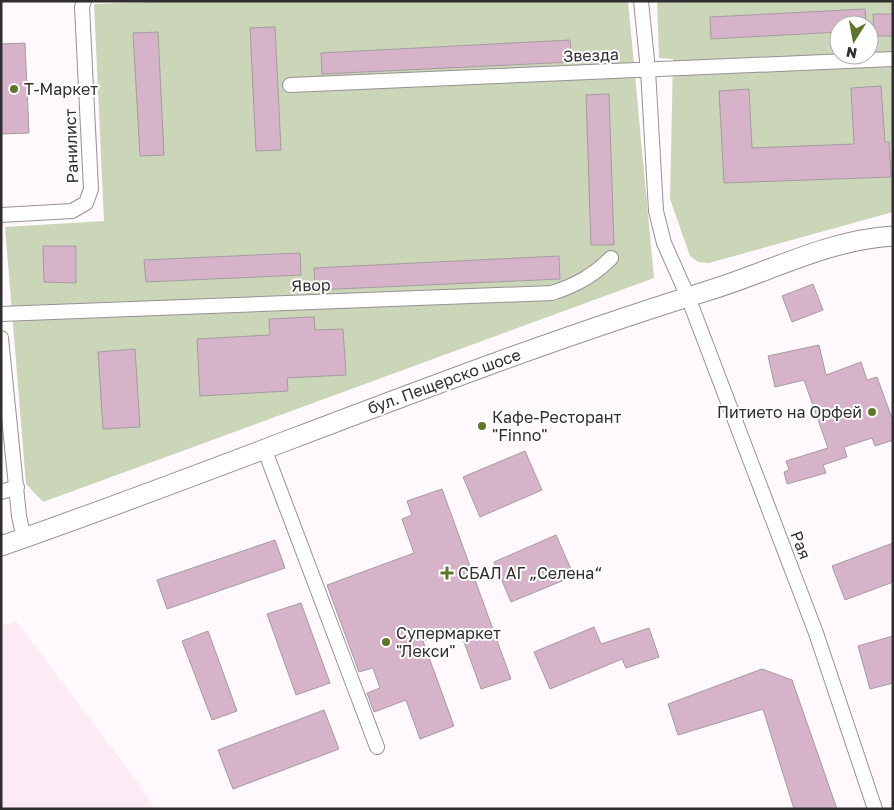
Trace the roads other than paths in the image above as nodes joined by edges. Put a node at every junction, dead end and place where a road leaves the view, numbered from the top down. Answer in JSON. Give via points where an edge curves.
{"nodes":[{"id":1,"x":84,"y":1,"type":"edge"},
{"id":2,"x":642,"y":1,"type":"edge"},
{"id":3,"x":893,"y":59,"type":"edge"},
{"id":4,"x":648,"y":70,"type":"junction"},
{"id":5,"x":290,"y":85,"type":"dead end"},
{"id":6,"x":1,"y":215,"type":"edge"},
{"id":7,"x":893,"y":236,"type":"edge"},
{"id":8,"x":611,"y":258,"type":"dead end"},
{"id":9,"x":688,"y":297,"type":"junction"},
{"id":10,"x":1,"y":314,"type":"edge"},
{"id":11,"x":1,"y":338,"type":"edge"},
{"id":12,"x":264,"y":448,"type":"junction"},
{"id":13,"x":17,"y":487,"type":"junction"},
{"id":14,"x":1,"y":492,"type":"edge"},
{"id":15,"x":24,"y":539,"type":"junction"},
{"id":16,"x":1,"y":546,"type":"edge"},
{"id":17,"x":377,"y":747,"type":"dead end"},
{"id":18,"x":875,"y":809,"type":"edge"}],
"edges":[{"from":1,"to":6,"type":"street","name":"Ранилист","via":[[91,189],[86,203],[72,210]]},
{"from":2,"to":4,"type":"street"},
{"from":3,"to":4,"type":"street","name":"Звезда"},
{"from":4,"to":5,"type":"street","name":"Звезда"},
{"from":4,"to":9,"type":"street","via":[[656,211],[664,242]]},
{"from":7,"to":9,"type":"main road","name":"бул. Пещерско шосе","via":[[870,237],[827,247]]},
{"from":8,"to":10,"type":"street","name":"Явор","via":[[595,274],[552,293]]},
{"from":9,"to":12,"type":"main road","name":"бул. Пещерско шосе","via":[[538,347]]},
{"from":9,"to":18,"type":"street","name":"Рая","via":[[816,633]]},
{"from":11,"to":13,"type":"street"},
{"from":12,"to":15,"type":"main road","name":"бул. Пещерско шосе"},
{"from":12,"to":17,"type":"street"},
{"from":13,"to":14,"type":"street"},
{"from":13,"to":15,"type":"street"},
{"from":15,"to":16,"type":"main road","name":"бул. Пещерско шосе"}]}
